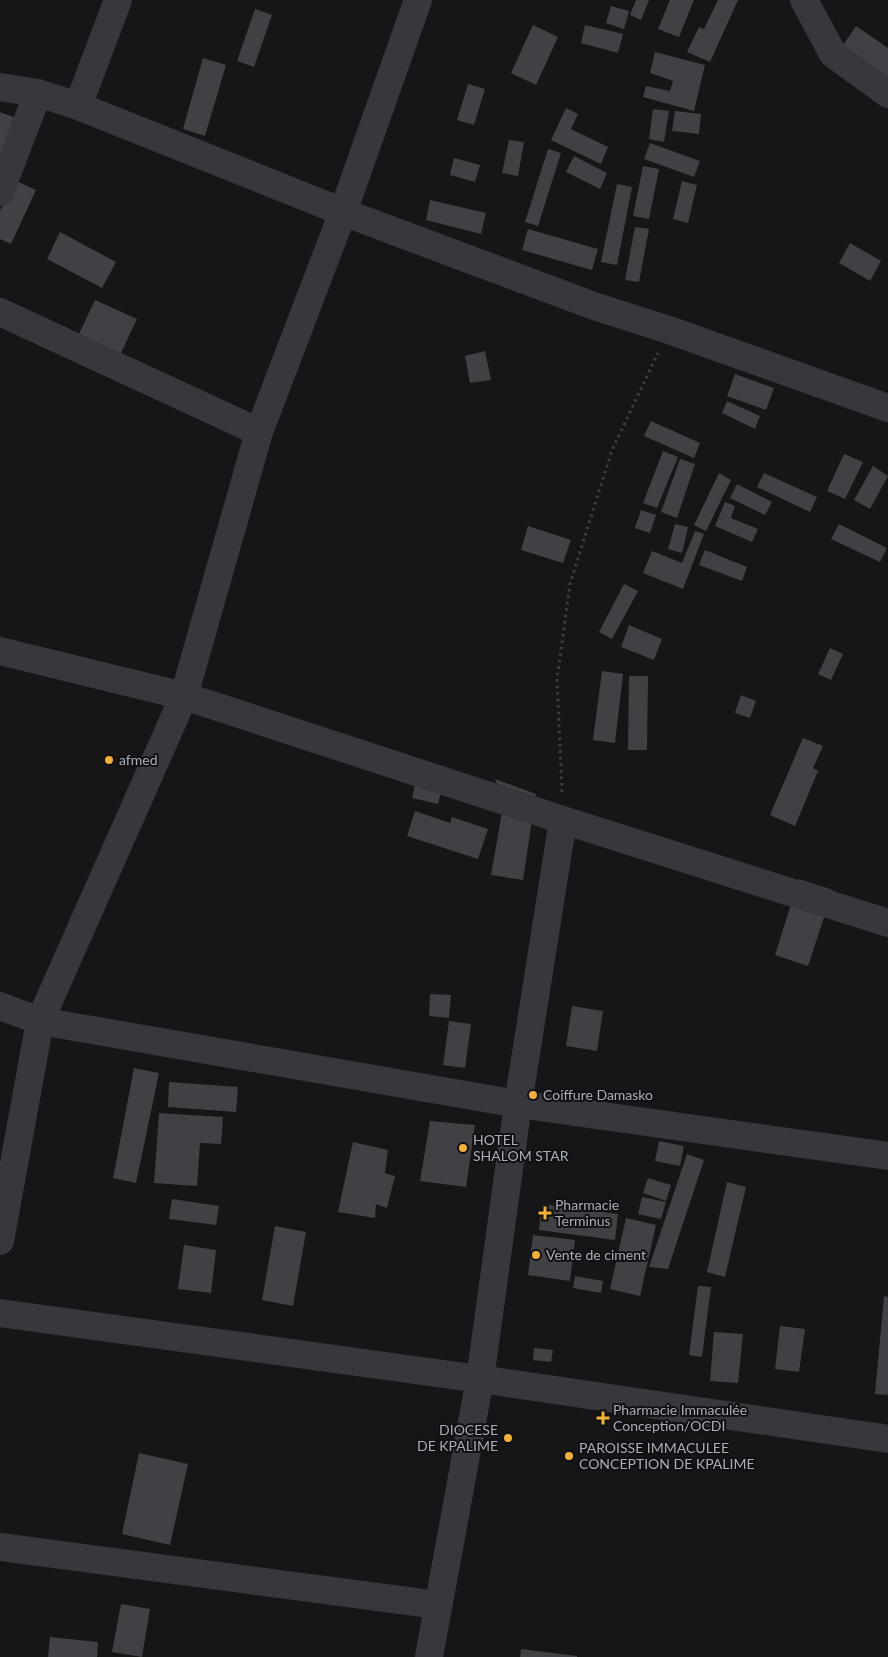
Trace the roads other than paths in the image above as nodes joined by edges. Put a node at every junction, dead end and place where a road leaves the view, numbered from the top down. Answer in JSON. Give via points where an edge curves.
{"nodes":[{"id":1,"x":118,"y":0,"type":"edge"},
{"id":2,"x":418,"y":0,"type":"edge"},
{"id":3,"x":804,"y":0,"type":"edge"},
{"id":4,"x":0,"y":87,"type":"edge"},
{"id":5,"x":38,"y":93,"type":"junction"},
{"id":6,"x":888,"y":94,"type":"edge"},
{"id":7,"x":78,"y":106,"type":"junction"},
{"id":8,"x":0,"y":192,"type":"edge"},
{"id":9,"x":344,"y":212,"type":"junction"},
{"id":10,"x":0,"y":312,"type":"edge"},
{"id":11,"x":888,"y":408,"type":"edge"},
{"id":12,"x":258,"y":432,"type":"junction"},
{"id":13,"x":0,"y":651,"type":"edge"},
{"id":14,"x":184,"y":696,"type":"junction"},
{"id":15,"x":563,"y":820,"type":"junction"},
{"id":16,"x":888,"y":923,"type":"edge"},
{"id":17,"x":0,"y":1006,"type":"edge"},
{"id":18,"x":40,"y":1021,"type":"junction"},
{"id":19,"x":518,"y":1104,"type":"junction"},
{"id":20,"x":888,"y":1156,"type":"edge"},
{"id":21,"x":0,"y":1241,"type":"edge"},
{"id":22,"x":0,"y":1314,"type":"edge"},
{"id":23,"x":480,"y":1379,"type":"junction"},
{"id":24,"x":888,"y":1439,"type":"edge"},
{"id":25,"x":0,"y":1547,"type":"edge"},
{"id":26,"x":438,"y":1605,"type":"junction"},
{"id":27,"x":429,"y":1657,"type":"edge"}],
"edges":[{"from":1,"to":7,"type":"street"},
{"from":2,"to":9,"type":"street"},
{"from":3,"to":6,"type":"street","via":[[832,54]]},
{"from":4,"to":5,"type":"street"},
{"from":5,"to":7,"type":"street"},
{"from":5,"to":8,"type":"street"},
{"from":7,"to":9,"type":"street"},
{"from":9,"to":11,"type":"street","via":[[594,306]]},
{"from":9,"to":12,"type":"street"},
{"from":10,"to":12,"type":"street"},
{"from":12,"to":14,"type":"street"},
{"from":13,"to":14,"type":"street"},
{"from":14,"to":15,"type":"street"},
{"from":14,"to":18,"type":"street"},
{"from":15,"to":16,"type":"street"},
{"from":15,"to":19,"type":"street"},
{"from":17,"to":18,"type":"street"},
{"from":18,"to":19,"type":"street"},
{"from":18,"to":21,"type":"street"},
{"from":19,"to":20,"type":"street"},
{"from":19,"to":23,"type":"street"},
{"from":22,"to":23,"type":"street"},
{"from":23,"to":24,"type":"street"},
{"from":23,"to":26,"type":"street"},
{"from":25,"to":26,"type":"street"},
{"from":26,"to":27,"type":"street"}]}
